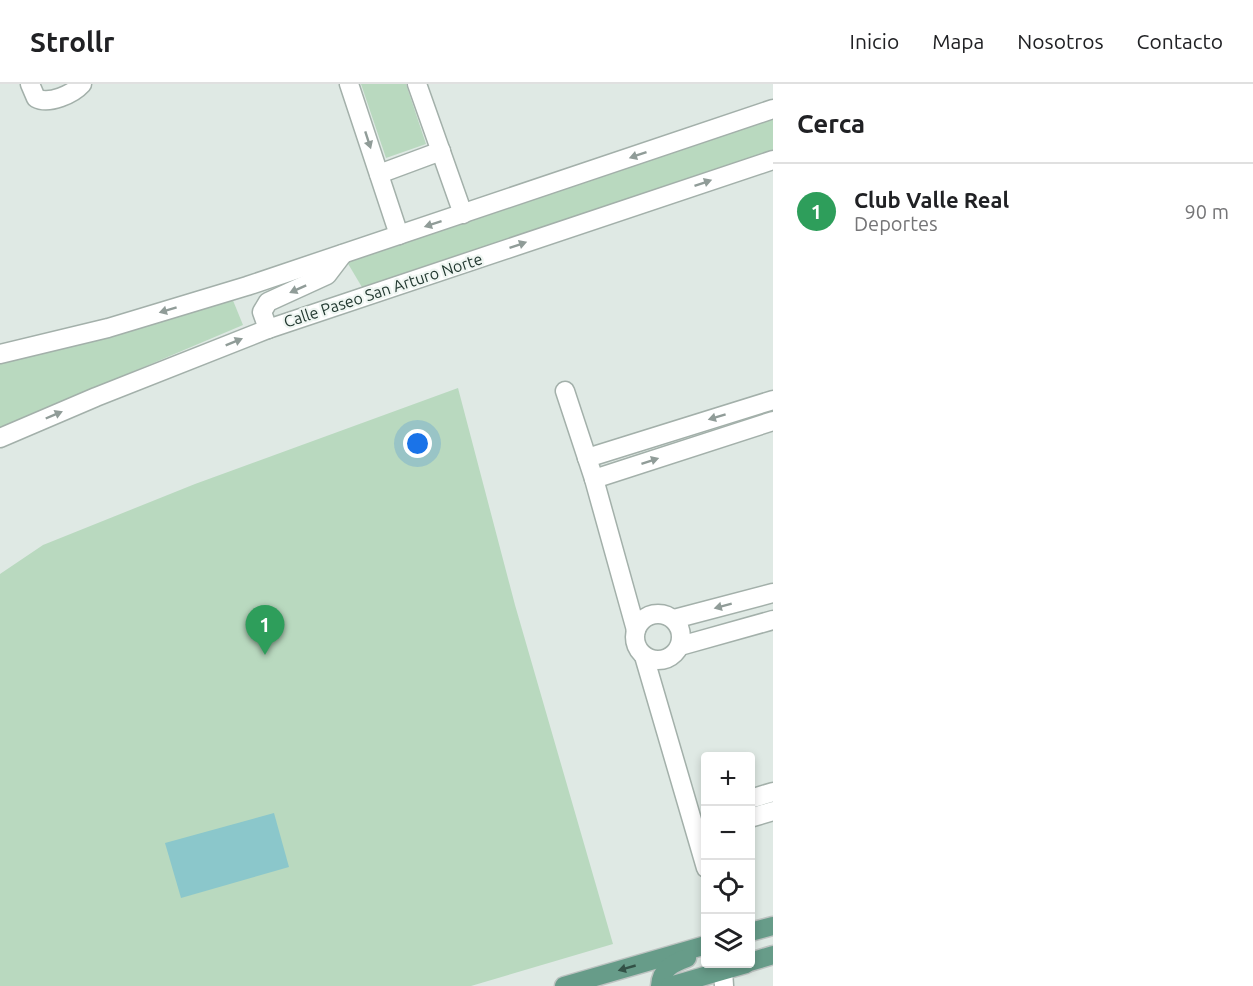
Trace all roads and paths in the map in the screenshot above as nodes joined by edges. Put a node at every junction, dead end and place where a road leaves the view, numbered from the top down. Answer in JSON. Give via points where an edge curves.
{"nodes":[{"id":1,"x":30,"y":84,"type":"edge"},
{"id":2,"x":82,"y":84,"type":"edge"},
{"id":3,"x":350,"y":84,"type":"edge"},
{"id":4,"x":417,"y":84,"type":"edge"},
{"id":5,"x":773,"y":109,"type":"edge"},
{"id":6,"x":441,"y":151,"type":"junction"},
{"id":7,"x":773,"y":160,"type":"edge"},
{"id":8,"x":379,"y":174,"type":"junction"},
{"id":9,"x":463,"y":214,"type":"junction"},
{"id":10,"x":399,"y":235,"type":"junction"},
{"id":11,"x":343,"y":254,"type":"junction"},
{"id":12,"x":268,"y":329,"type":"junction"},
{"id":13,"x":0,"y":354,"type":"edge"},
{"id":14,"x":565,"y":391,"type":"dead end"},
{"id":15,"x":773,"y":400,"type":"edge"},
{"id":16,"x":773,"y":421,"type":"edge"},
{"id":17,"x":0,"y":438,"type":"edge"},
{"id":18,"x":587,"y":458,"type":"junction"},
{"id":19,"x":594,"y":479,"type":"junction"},
{"id":20,"x":773,"y":593,"type":"edge"},
{"id":21,"x":674,"y":620,"type":"junction"},
{"id":22,"x":773,"y":620,"type":"edge"},
{"id":23,"x":636,"y":630,"type":"junction"},
{"id":24,"x":680,"y":646,"type":"junction"},
{"id":25,"x":644,"y":656,"type":"junction"},
{"id":26,"x":773,"y":792,"type":"edge"},
{"id":27,"x":755,"y":797,"type":"edge"},
{"id":28,"x":773,"y":811,"type":"edge"},
{"id":29,"x":698,"y":815,"type":"edge"},
{"id":30,"x":755,"y":816,"type":"edge"},
{"id":31,"x":701,"y":839,"type":"edge"},
{"id":32,"x":701,"y":946,"type":"edge"},
{"id":33,"x":701,"y":953,"type":"edge"},
{"id":34,"x":773,"y":956,"type":"edge"},
{"id":35,"x":755,"y":961,"type":"edge"},
{"id":36,"x":739,"y":968,"type":"edge"},
{"id":37,"x":724,"y":978,"type":"edge"},
{"id":38,"x":564,"y":986,"type":"edge"},
{"id":39,"x":660,"y":986,"type":"edge"},
{"id":40,"x":670,"y":986,"type":"edge"}],
"edges":[{"from":1,"to":2,"type":"street","via":[[36,98],[47,101]]},
{"from":3,"to":8,"type":"street","one_way":true},
{"from":4,"to":6,"type":"street"},
{"from":5,"to":9,"type":"street","one_way":true},
{"from":6,"to":8,"type":"street"},
{"from":6,"to":9,"type":"street"},
{"from":12,"to":7,"type":"street","name":"Calle Paseo San Arturo Norte","one_way":true},
{"from":8,"to":10,"type":"street"},
{"from":9,"to":10,"type":"street","one_way":true},
{"from":10,"to":11,"type":"street"},
{"from":11,"to":12,"type":"street","one_way":true,"via":[[327,275],[268,302],[262,312]]},
{"from":11,"to":13,"type":"street","one_way":true,"via":[[108,328]]},
{"from":17,"to":12,"type":"street","name":"Calle Paseo San Arturo Norte","one_way":true},
{"from":14,"to":18,"type":"street"},
{"from":15,"to":18,"type":"street","one_way":true},
{"from":19,"to":16,"type":"street","one_way":true},
{"from":18,"to":19,"type":"street"},
{"from":19,"to":23,"type":"street"},
{"from":20,"to":21,"type":"street","one_way":true},
{"from":21,"to":23,"type":"street","via":[[652,615],[642,620]]},
{"from":21,"to":24,"type":"street","via":[[681,632]]},
{"from":22,"to":24,"type":"street"},
{"from":23,"to":25,"type":"street","via":[[635,639]]},
{"from":24,"to":25,"type":"street","via":[[664,660]]},
{"from":25,"to":29,"type":"street"},
{"from":26,"to":27,"type":"street"},
{"from":28,"to":30,"type":"street"},
{"from":29,"to":31,"type":"street"},
{"from":32,"to":38,"type":"main road","one_way":true},
{"from":33,"to":39,"type":"main road","via":[[671,964]]},
{"from":34,"to":35,"type":"main road"},
{"from":36,"to":37,"type":"main road"},
{"from":37,"to":40,"type":"main road"}]}
